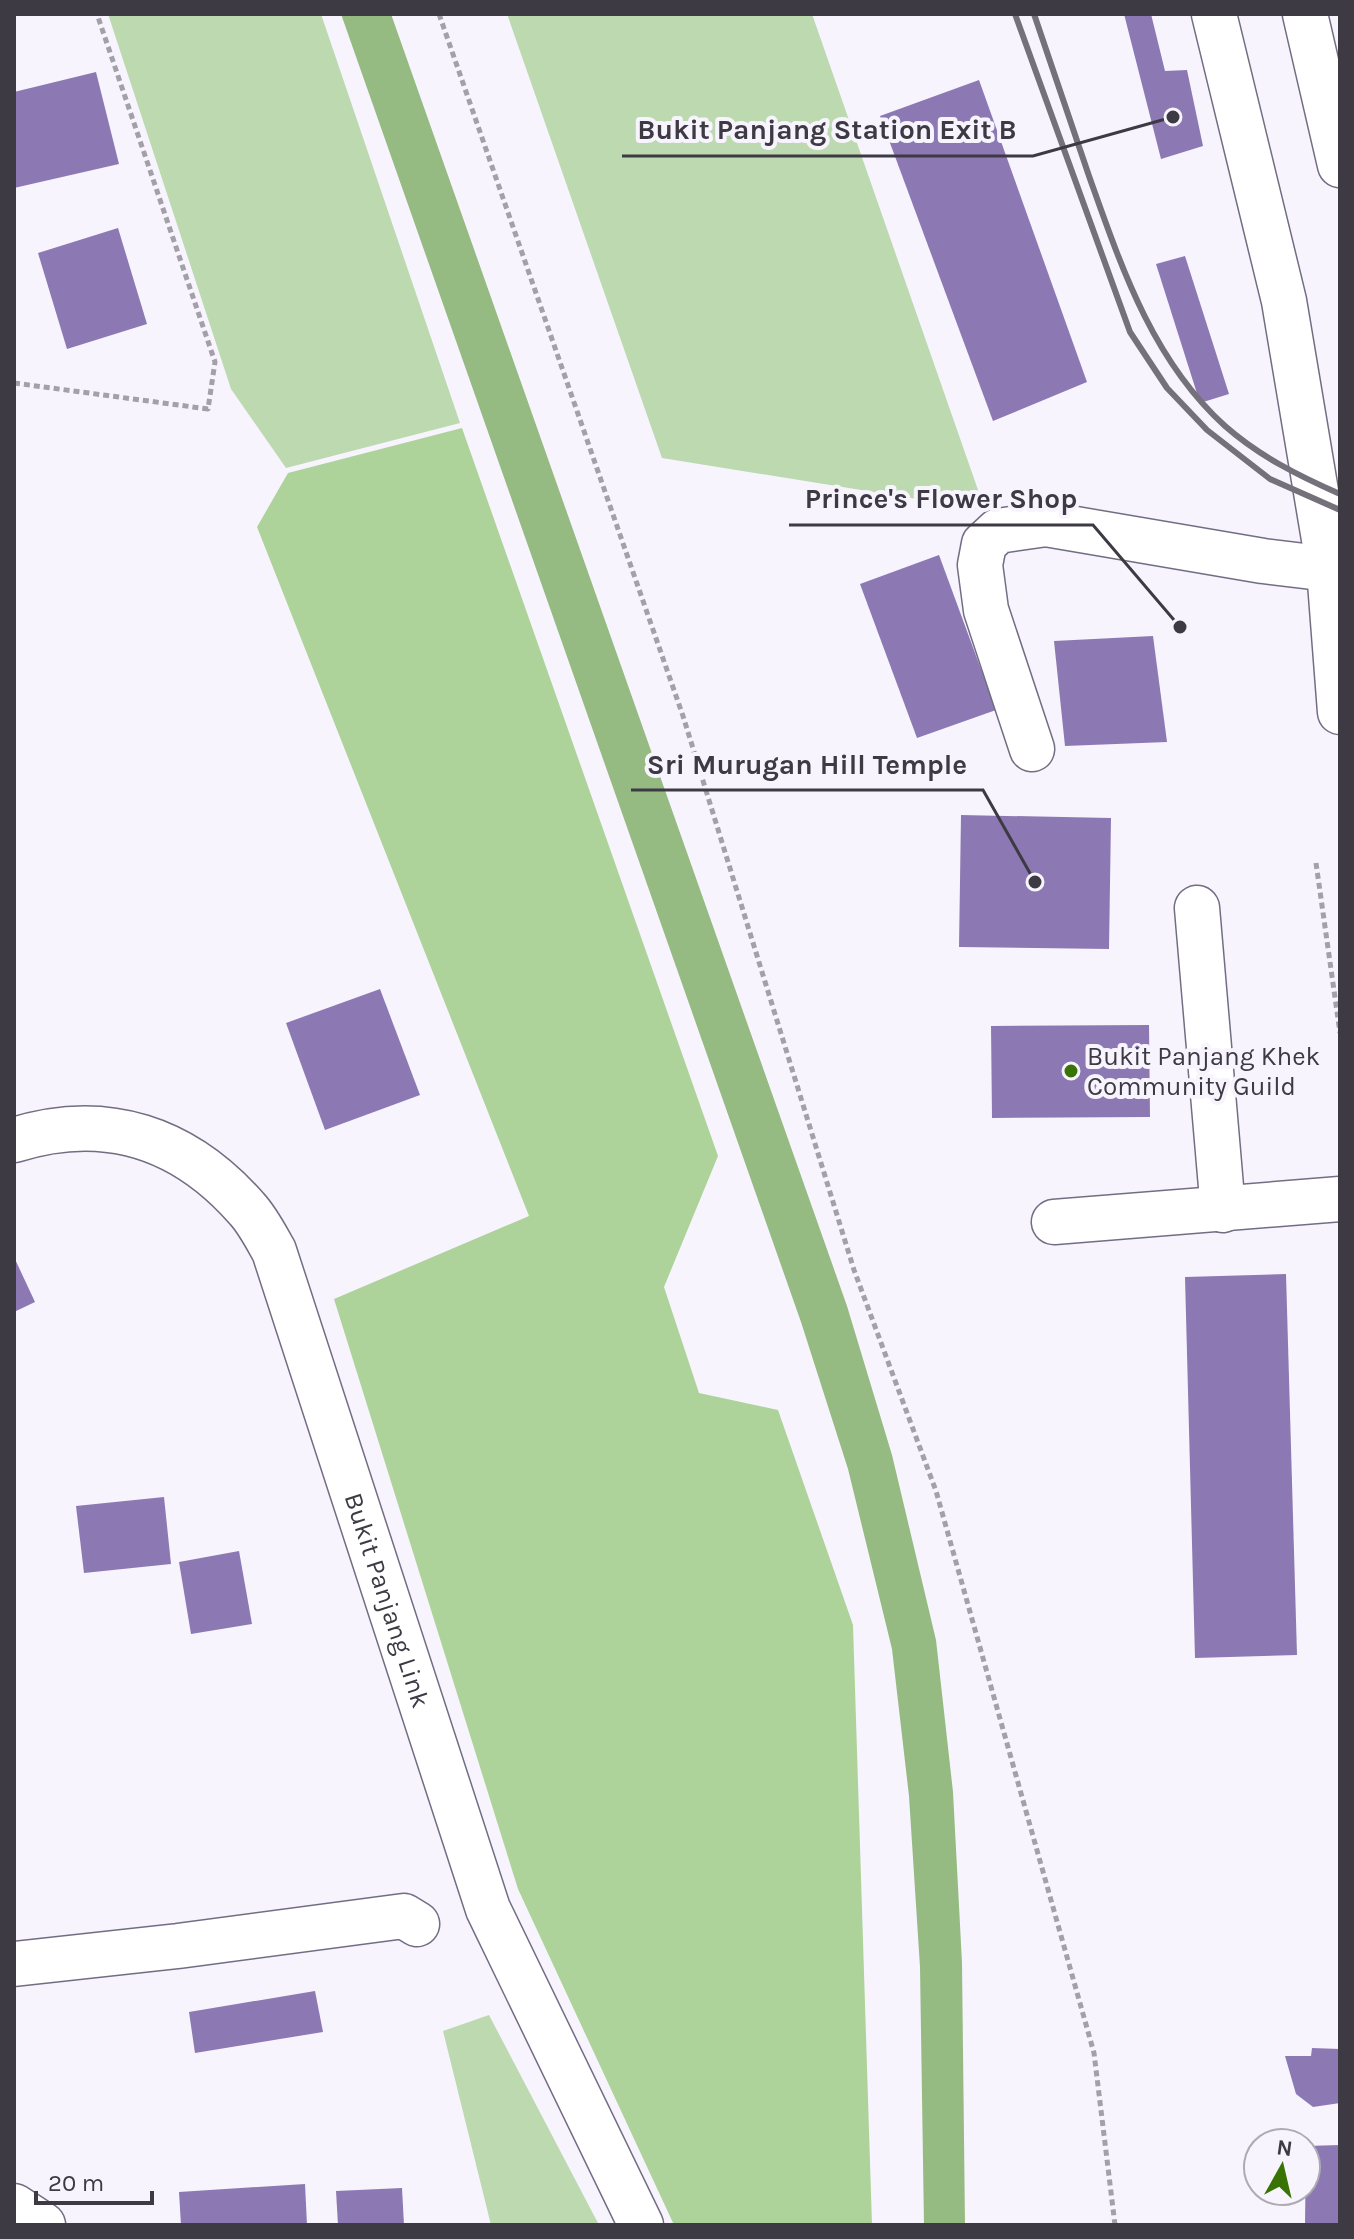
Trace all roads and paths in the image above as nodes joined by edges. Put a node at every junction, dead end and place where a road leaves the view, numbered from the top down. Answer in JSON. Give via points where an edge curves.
{"nodes":[{"id":1,"x":97,"y":14,"type":"edge"},
{"id":2,"x":439,"y":14,"type":"edge"},
{"id":3,"x":1214,"y":14,"type":"edge"},
{"id":4,"x":1305,"y":14,"type":"edge"},
{"id":5,"x":1340,"y":165,"type":"edge"},
{"id":6,"x":14,"y":383,"type":"edge"},
{"id":7,"x":1321,"y":517,"type":"junction"},
{"id":8,"x":1189,"y":547,"type":"junction"},
{"id":9,"x":1329,"y":569,"type":"junction"},
{"id":10,"x":1340,"y":712,"type":"edge"},
{"id":11,"x":1032,"y":749,"type":"dead end"},
{"id":12,"x":1316,"y":863,"type":"dead end"},
{"id":13,"x":1197,"y":908,"type":"dead end"},
{"id":14,"x":1340,"y":1033,"type":"edge"},
{"id":15,"x":14,"y":1140,"type":"edge"},
{"id":16,"x":1340,"y":1199,"type":"edge"},
{"id":17,"x":1223,"y":1210,"type":"junction"},
{"id":18,"x":1054,"y":1222,"type":"dead end"},
{"id":19,"x":417,"y":1924,"type":"dead end"},
{"id":20,"x":14,"y":1964,"type":"edge"},
{"id":21,"x":14,"y":2206,"type":"edge"},
{"id":22,"x":43,"y":2225,"type":"edge"},
{"id":23,"x":641,"y":2225,"type":"edge"},
{"id":24,"x":1115,"y":2225,"type":"edge"}],
"edges":[{"from":1,"to":6,"type":"path","via":[[215,362],[208,409]]},
{"from":2,"to":24,"type":"path","via":[[683,716],[854,1270],[936,1491],[1094,2053]]},
{"from":3,"to":7,"type":"main road","via":[[1284,301]]},
{"from":4,"to":5,"type":"main road"},
{"from":7,"to":8,"type":"main road","via":[[1300,539],[1275,549]]},
{"from":7,"to":9,"type":"main road"},
{"from":8,"to":9,"type":"main road"},
{"from":8,"to":11,"type":"main road","via":[[1046,524],[998,531],[984,544],[980,565],[986,610]]},
{"from":9,"to":10,"type":"main road"},
{"from":12,"to":14,"type":"path"},
{"from":13,"to":17,"type":"main road"},
{"from":15,"to":23,"type":"main road","name":"Bukit Panjang Link","via":[[81,1129],[127,1131],[167,1145],[215,1176],[250,1211],[274,1251],[488,1909]]},
{"from":16,"to":17,"type":"main road"},
{"from":17,"to":18,"type":"main road"},
{"from":19,"to":20,"type":"main road","via":[[404,1916]]},
{"from":21,"to":22,"type":"main road"}]}
